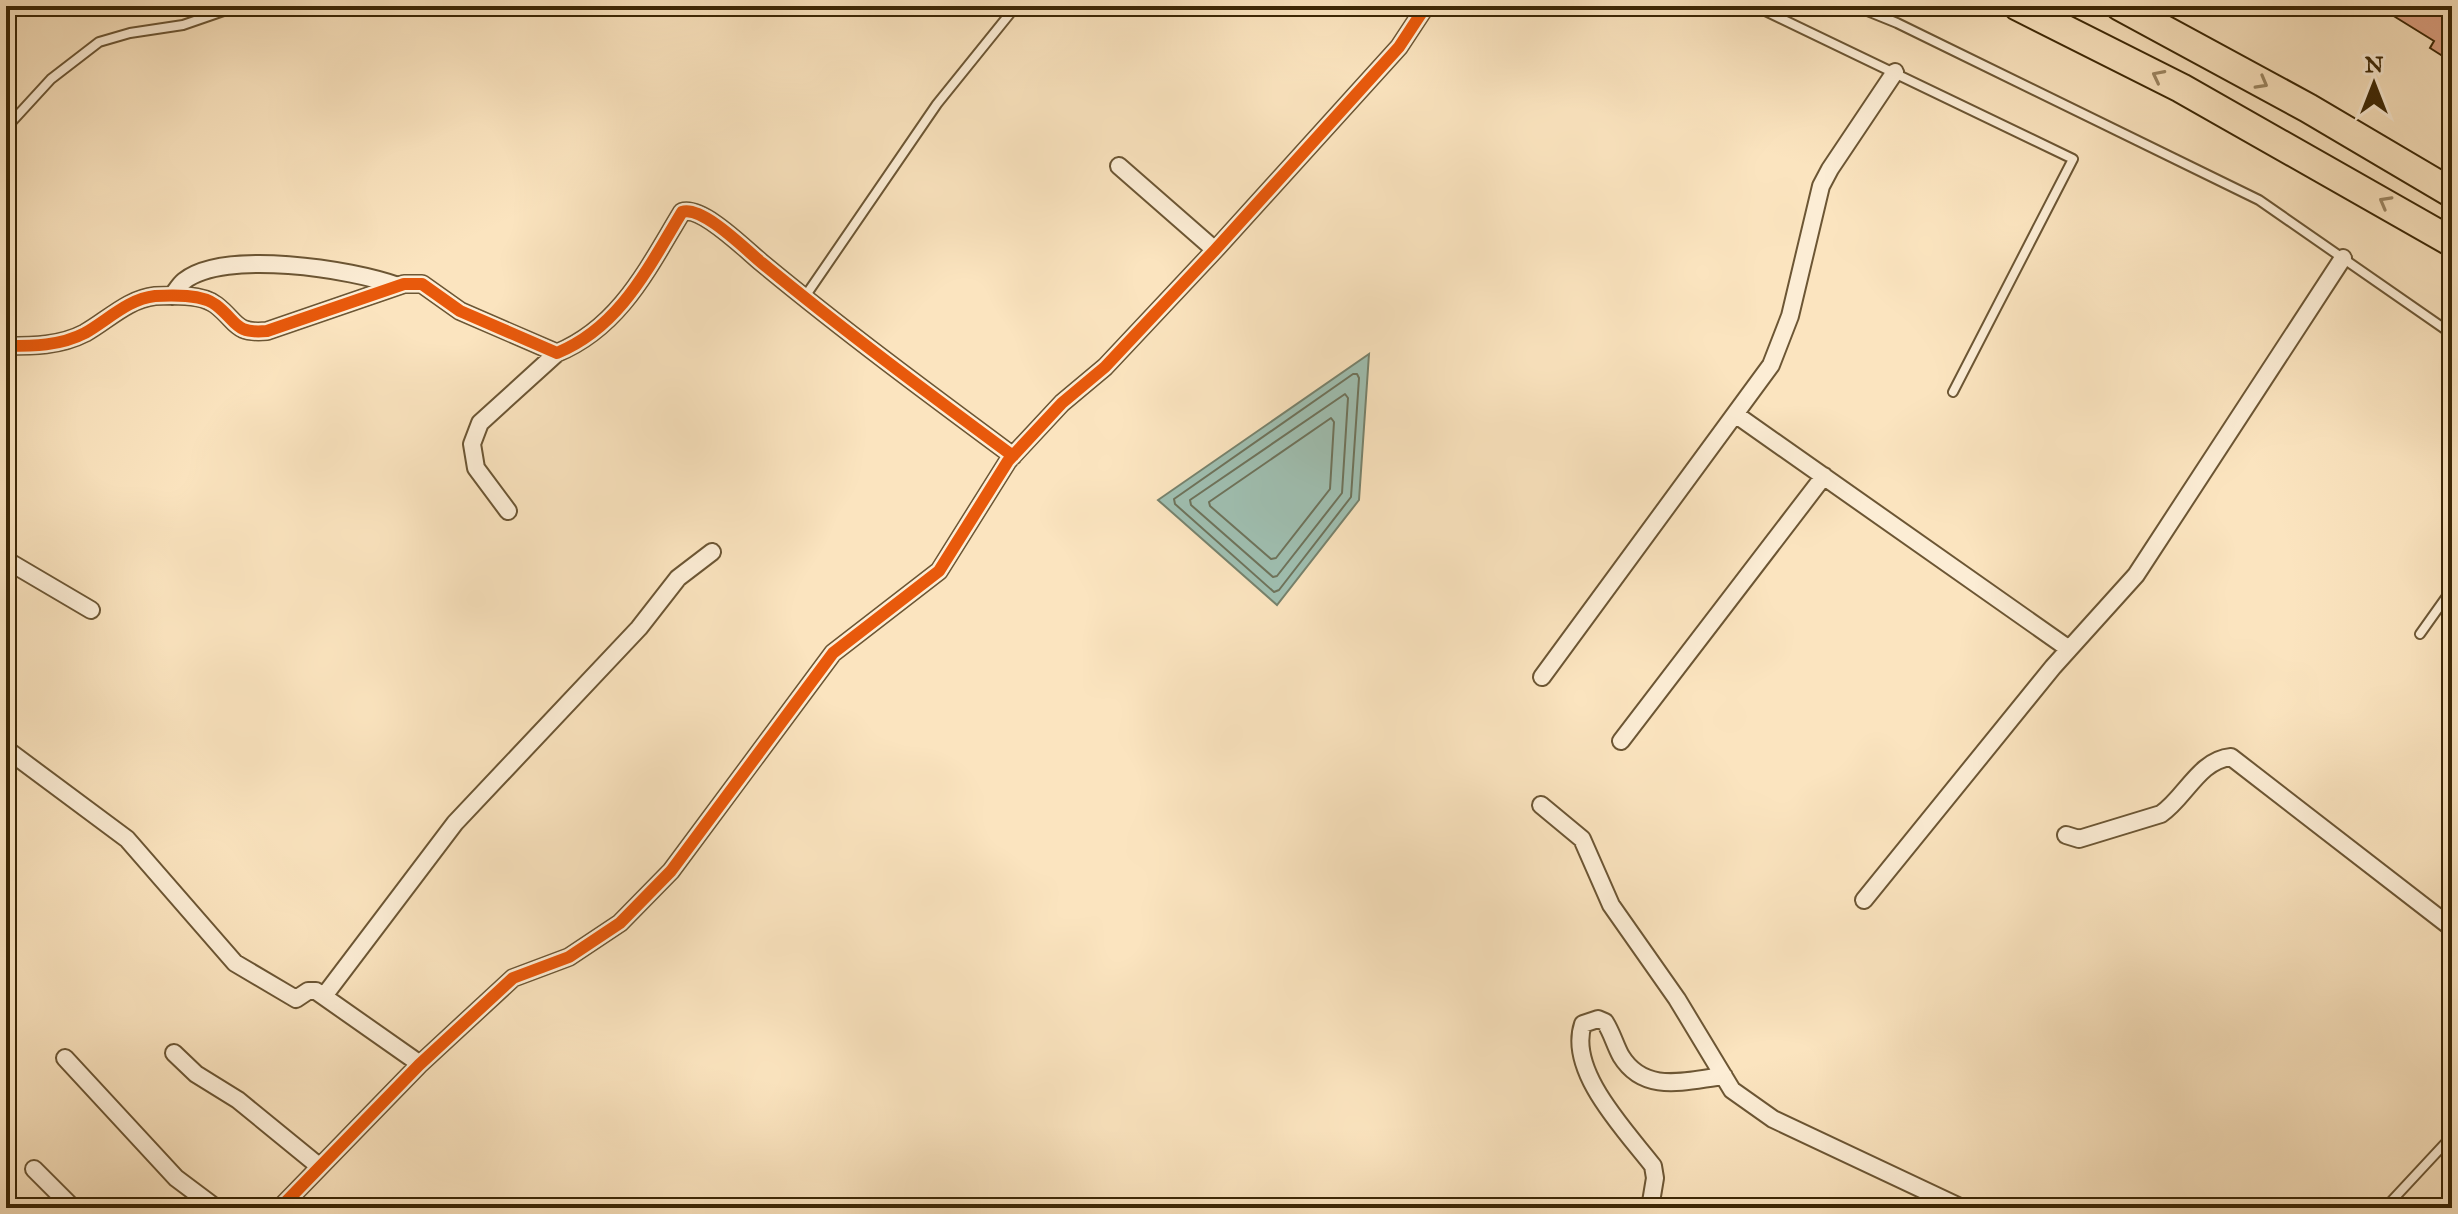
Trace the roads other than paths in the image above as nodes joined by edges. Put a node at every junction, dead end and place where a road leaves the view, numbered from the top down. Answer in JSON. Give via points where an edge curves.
{"nodes":[{"id":1,"x":238,"y":6,"type":"edge"},
{"id":2,"x":1016,"y":6,"type":"edge"},
{"id":3,"x":1426,"y":6,"type":"edge"},
{"id":4,"x":1755,"y":6,"type":"edge"},
{"id":5,"x":1855,"y":6,"type":"edge"},
{"id":6,"x":2018,"y":6,"type":"edge"},
{"id":7,"x":2120,"y":6,"type":"edge"},
{"id":8,"x":1895,"y":72,"type":"junction"},
{"id":9,"x":6,"y":128,"type":"edge"},
{"id":10,"x":1119,"y":166,"type":"dead end"},
{"id":11,"x":2452,"y":193,"type":"edge"},
{"id":12,"x":2452,"y":242,"type":"edge"},
{"id":13,"x":1215,"y":250,"type":"junction"},
{"id":14,"x":2343,"y":258,"type":"junction"},
{"id":15,"x":398,"y":286,"type":"junction"},
{"id":16,"x":172,"y":296,"type":"junction"},
{"id":17,"x":804,"y":298,"type":"junction"},
{"id":18,"x":2452,"y":334,"type":"edge"},
{"id":19,"x":6,"y":346,"type":"edge"},
{"id":20,"x":557,"y":353,"type":"junction"},
{"id":21,"x":1953,"y":392,"type":"dead end"},
{"id":22,"x":1735,"y":414,"type":"junction"},
{"id":23,"x":1013,"y":456,"type":"junction"},
{"id":24,"x":1824,"y":476,"type":"junction"},
{"id":25,"x":508,"y":511,"type":"dead end"},
{"id":26,"x":712,"y":552,"type":"dead end"},
{"id":27,"x":6,"y":560,"type":"edge"},
{"id":28,"x":2452,"y":589,"type":"edge"},
{"id":29,"x":91,"y":610,"type":"dead end"},
{"id":30,"x":2420,"y":634,"type":"dead end"},
{"id":31,"x":2069,"y":649,"type":"junction"},
{"id":32,"x":1542,"y":677,"type":"dead end"},
{"id":33,"x":1621,"y":741,"type":"dead end"},
{"id":34,"x":6,"y":749,"type":"edge"},
{"id":35,"x":1541,"y":805,"type":"dead end"},
{"id":36,"x":2066,"y":835,"type":"dead end"},
{"id":37,"x":1864,"y":900,"type":"dead end"},
{"id":38,"x":2452,"y":928,"type":"edge"},
{"id":39,"x":324,"y":996,"type":"junction"},
{"id":40,"x":174,"y":1053,"type":"dead end"},
{"id":41,"x":65,"y":1058,"type":"dead end"},
{"id":42,"x":420,"y":1064,"type":"junction"},
{"id":43,"x":1724,"y":1076,"type":"junction"},
{"id":44,"x":2452,"y":1136,"type":"edge"},
{"id":45,"x":320,"y":1167,"type":"junction"},
{"id":46,"x":34,"y":1169,"type":"dead end"},
{"id":47,"x":73,"y":1208,"type":"edge"},
{"id":48,"x":216,"y":1208,"type":"edge"},
{"id":49,"x":280,"y":1208,"type":"edge"},
{"id":50,"x":1650,"y":1208,"type":"edge"},
{"id":51,"x":1962,"y":1208,"type":"edge"},
{"id":52,"x":2385,"y":1208,"type":"edge"}],
"edges":[{"from":1,"to":9,"type":"lane","via":[[183,25],[99,42],[51,79]]},
{"from":2,"to":17,"type":"lane","via":[[937,104]]},
{"from":3,"to":13,"type":"street","via":[[1399,47]]},
{"from":4,"to":8,"type":"lane"},
{"from":5,"to":14,"type":"lane","via":[[2259,200]]},
{"from":12,"to":6,"type":"highway","one_way":true,"via":[[2181,88]]},
{"from":7,"to":11,"type":"highway","one_way":true},
{"from":8,"to":21,"type":"lane","via":[[2073,159]]},
{"from":8,"to":22,"type":"street","via":[[1821,186],[1790,316],[1771,365]]},
{"from":10,"to":13,"type":"street"},
{"from":13,"to":23,"type":"street"},
{"from":14,"to":18,"type":"lane"},
{"from":14,"to":31,"type":"street","via":[[2136,575]]},
{"from":15,"to":16,"type":"street","via":[[335,269],[259,265],[197,275]]},
{"from":15,"to":16,"type":"street","via":[[254,332],[241,330],[214,303]]},
{"from":15,"to":20,"type":"street","via":[[422,284],[460,311]]},
{"from":16,"to":19,"type":"street","via":[[139,299],[60,343]]},
{"from":17,"to":20,"type":"street","via":[[718,226],[689,210],[682,212],[637,288],[601,328]]},
{"from":17,"to":23,"type":"street"},
{"from":20,"to":25,"type":"street","via":[[480,423],[472,444],[476,468]]},
{"from":22,"to":24,"type":"street"},
{"from":22,"to":32,"type":"street"},
{"from":23,"to":42,"type":"street","via":[[939,571],[833,653],[661,881],[620,923],[569,957],[513,978]]},
{"from":24,"to":31,"type":"street"},
{"from":24,"to":33,"type":"street"},
{"from":26,"to":39,"type":"street","via":[[678,578],[639,628],[455,823]]},
{"from":27,"to":29,"type":"street"},
{"from":28,"to":30,"type":"lane"},
{"from":31,"to":37,"type":"street"},
{"from":34,"to":39,"type":"street","via":[[127,839],[235,963],[296,999],[311,989]]},
{"from":35,"to":43,"type":"street","via":[[1582,839],[1611,905]]},
{"from":36,"to":38,"type":"street","via":[[2079,839],[2161,814],[2204,769],[2231,757]]},
{"from":39,"to":42,"type":"street"},
{"from":40,"to":45,"type":"street"},
{"from":41,"to":48,"type":"street","via":[[176,1178]]},
{"from":42,"to":45,"type":"street"},
{"from":43,"to":50,"type":"street","via":[[1652,1081],[1638,1075],[1621,1056],[1605,1022],[1583,1024],[1582,1061],[1653,1166]]},
{"from":43,"to":51,"type":"street","via":[[1732,1090],[1773,1119]]},
{"from":44,"to":52,"type":"lane"},
{"from":45,"to":49,"type":"street"},
{"from":46,"to":47,"type":"street"}]}
